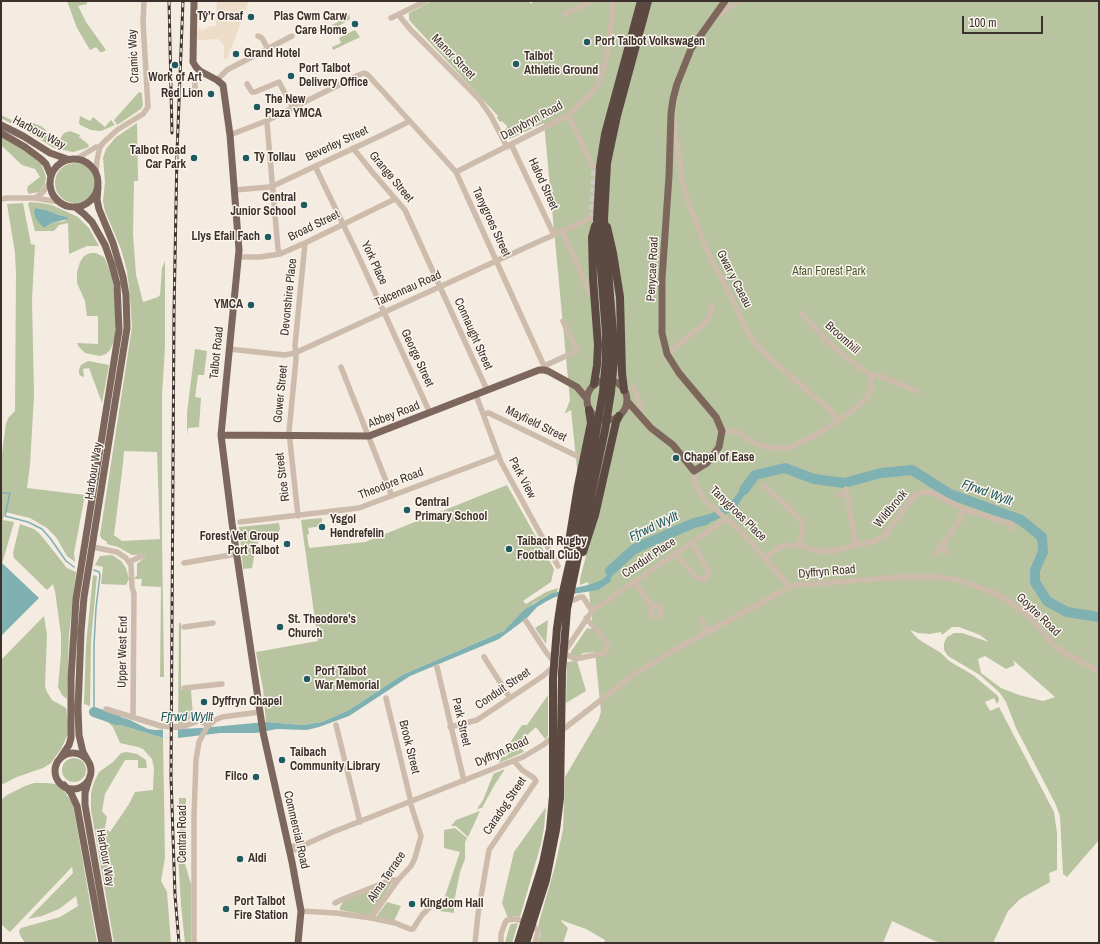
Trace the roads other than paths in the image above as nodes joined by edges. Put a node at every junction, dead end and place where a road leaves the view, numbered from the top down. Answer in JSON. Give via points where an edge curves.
{"nodes":[{"id":1,"x":144,"y":1,"type":"edge"},
{"id":2,"x":194,"y":1,"type":"edge"},
{"id":3,"x":426,"y":1,"type":"edge"},
{"id":4,"x":593,"y":1,"type":"edge"},
{"id":5,"x":613,"y":1,"type":"edge"},
{"id":6,"x":640,"y":1,"type":"edge"},
{"id":7,"x":648,"y":1,"type":"edge"},
{"id":8,"x":725,"y":1,"type":"edge"},
{"id":9,"x":739,"y":1,"type":"edge"},
{"id":10,"x":399,"y":14,"type":"junction"},
{"id":11,"x":565,"y":14,"type":"dead end"},
{"id":12,"x":391,"y":18,"type":"dead end"},
{"id":13,"x":711,"y":20,"type":"junction"},
{"id":14,"x":258,"y":36,"type":"dead end"},
{"id":15,"x":292,"y":36,"type":"dead end"},
{"id":16,"x":268,"y":49,"type":"junction"},
{"id":17,"x":200,"y":71,"type":"junction"},
{"id":18,"x":218,"y":80,"type":"junction"},
{"id":19,"x":247,"y":84,"type":"dead end"},
{"id":20,"x":194,"y":88,"type":"dead end"},
{"id":21,"x":293,"y":108,"type":"junction"},
{"id":22,"x":670,"y":114,"type":"junction"},
{"id":23,"x":568,"y":115,"type":"junction"},
{"id":24,"x":266,"y":120,"type":"junction"},
{"id":25,"x":410,"y":120,"type":"junction"},
{"id":26,"x":1,"y":125,"type":"edge"},
{"id":27,"x":1,"y":133,"type":"edge"},
{"id":28,"x":230,"y":136,"type":"junction"},
{"id":29,"x":509,"y":145,"type":"junction"},
{"id":30,"x":100,"y":147,"type":"junction"},
{"id":31,"x":353,"y":148,"type":"junction"},
{"id":32,"x":67,"y":159,"type":"junction"},
{"id":33,"x":76,"y":159,"type":"junction"},
{"id":34,"x":315,"y":166,"type":"junction"},
{"id":35,"x":592,"y":166,"type":"tunnel mouth"},
{"id":36,"x":96,"y":172,"type":"junction"},
{"id":37,"x":456,"y":172,"type":"junction"},
{"id":38,"x":51,"y":176,"type":"junction"},
{"id":39,"x":50,"y":184,"type":"junction"},
{"id":40,"x":273,"y":186,"type":"junction"},
{"id":41,"x":98,"y":187,"type":"junction"},
{"id":42,"x":235,"y":190,"type":"junction"},
{"id":43,"x":35,"y":198,"type":"junction"},
{"id":44,"x":1,"y":199,"type":"edge"},
{"id":45,"x":395,"y":199,"type":"junction"},
{"id":46,"x":59,"y":202,"type":"junction"},
{"id":47,"x":74,"y":207,"type":"junction"},
{"id":48,"x":597,"y":219,"type":"junction"},
{"id":49,"x":343,"y":224,"type":"junction"},
{"id":50,"x":562,"y":231,"type":"junction"},
{"id":51,"x":554,"y":235,"type":"junction"},
{"id":52,"x":305,"y":243,"type":"junction"},
{"id":53,"x":280,"y":254,"type":"junction"},
{"id":54,"x":238,"y":257,"type":"junction"},
{"id":55,"x":497,"y":261,"type":"junction"},
{"id":56,"x":440,"y":287,"type":"junction"},
{"id":57,"x":590,"y":293,"type":"dead end"},
{"id":58,"x":711,"y":305,"type":"dead end"},
{"id":59,"x":384,"y":312,"type":"junction"},
{"id":60,"x":802,"y":314,"type":"dead end"},
{"id":61,"x":563,"y":321,"type":"dead end"},
{"id":62,"x":229,"y":349,"type":"junction"},
{"id":63,"x":296,"y":353,"type":"junction"},
{"id":64,"x":667,"y":354,"type":"junction"},
{"id":65,"x":341,"y":367,"type":"dead end"},
{"id":66,"x":544,"y":368,"type":"junction"},
{"id":67,"x":871,"y":374,"type":"junction"},
{"id":68,"x":594,"y":385,"type":"junction"},
{"id":69,"x":577,"y":387,"type":"junction"},
{"id":70,"x":634,"y":387,"type":"dead end"},
{"id":71,"x":487,"y":390,"type":"junction"},
{"id":72,"x":624,"y":390,"type":"junction"},
{"id":73,"x":917,"y":391,"type":"dead end"},
{"id":74,"x":476,"y":395,"type":"junction"},
{"id":75,"x":587,"y":399,"type":"junction"},
{"id":76,"x":627,"y":401,"type":"junction"},
{"id":77,"x":589,"y":410,"type":"junction"},
{"id":78,"x":430,"y":412,"type":"junction"},
{"id":79,"x":483,"y":414,"type":"junction"},
{"id":80,"x":621,"y":414,"type":"junction"},
{"id":81,"x":638,"y":414,"type":"junction"},
{"id":82,"x":838,"y":421,"type":"junction"},
{"id":83,"x":722,"y":431,"type":"junction"},
{"id":84,"x":221,"y":435,"type":"junction"},
{"id":85,"x":289,"y":436,"type":"junction"},
{"id":86,"x":369,"y":436,"type":"junction"},
{"id":87,"x":498,"y":456,"type":"junction"},
{"id":88,"x":579,"y":457,"type":"dead end"},
{"id":89,"x":694,"y":471,"type":"junction"},
{"id":90,"x":763,"y":485,"type":"dead end"},
{"id":91,"x":839,"y":495,"type":"dead end"},
{"id":92,"x":392,"y":496,"type":"junction"},
{"id":93,"x":963,"y":509,"type":"junction"},
{"id":94,"x":298,"y":516,"type":"junction"},
{"id":95,"x":724,"y":517,"type":"junction"},
{"id":96,"x":240,"y":522,"type":"dead end"},
{"id":97,"x":1011,"y":529,"type":"dead end"},
{"id":98,"x":692,"y":543,"type":"junction"},
{"id":99,"x":799,"y":545,"type":"junction"},
{"id":100,"x":856,"y":545,"type":"junction"},
{"id":101,"x":92,"y":547,"type":"junction"},
{"id":102,"x":941,"y":548,"type":"junction"},
{"id":103,"x":946,"y":552,"type":"dead end"},
{"id":104,"x":236,"y":554,"type":"junction"},
{"id":105,"x":676,"y":554,"type":"junction"},
{"id":106,"x":936,"y":554,"type":"dead end"},
{"id":107,"x":142,"y":556,"type":"dead end"},
{"id":108,"x":766,"y":558,"type":"junction"},
{"id":109,"x":129,"y":562,"type":"junction"},
{"id":110,"x":184,"y":563,"type":"dead end"},
{"id":111,"x":558,"y":566,"type":"dead end"},
{"id":112,"x":572,"y":572,"type":"junction"},
{"id":113,"x":935,"y":577,"type":"joint"},
{"id":114,"x":634,"y":582,"type":"junction"},
{"id":115,"x":790,"y":587,"type":"junction"},
{"id":116,"x":574,"y":600,"type":"dead end"},
{"id":117,"x":653,"y":607,"type":"dead end"},
{"id":118,"x":592,"y":611,"type":"junction"},
{"id":119,"x":586,"y":618,"type":"junction"},
{"id":120,"x":701,"y":619,"type":"dead end"},
{"id":121,"x":526,"y":621,"type":"dead end"},
{"id":122,"x":213,"y":623,"type":"dead end"},
{"id":123,"x":184,"y":627,"type":"dead end"},
{"id":124,"x":708,"y":632,"type":"junction"},
{"id":125,"x":563,"y":656,"type":"junction"},
{"id":126,"x":484,"y":657,"type":"dead end"},
{"id":127,"x":556,"y":665,"type":"junction"},
{"id":128,"x":437,"y":667,"type":"dead end"},
{"id":129,"x":1099,"y":672,"type":"edge"},
{"id":130,"x":222,"y":684,"type":"dead end"},
{"id":131,"x":184,"y":688,"type":"dead end"},
{"id":132,"x":386,"y":698,"type":"dead end"},
{"id":133,"x":510,"y":698,"type":"junction"},
{"id":134,"x":106,"y":709,"type":"dead end"},
{"id":135,"x":260,"y":712,"type":"junction"},
{"id":136,"x":133,"y":717,"type":"junction"},
{"id":137,"x":261,"y":722,"type":"joint"},
{"id":138,"x":336,"y":725,"type":"dead end"},
{"id":139,"x":208,"y":726,"type":"junction"},
{"id":140,"x":450,"y":727,"type":"junction"},
{"id":141,"x":61,"y":757,"type":"junction"},
{"id":142,"x":88,"y":761,"type":"junction"},
{"id":143,"x":514,"y":761,"type":"junction"},
{"id":144,"x":90,"y":776,"type":"junction"},
{"id":145,"x":464,"y":781,"type":"junction"},
{"id":146,"x":64,"y":785,"type":"junction"},
{"id":147,"x":410,"y":801,"type":"junction"},
{"id":148,"x":360,"y":822,"type":"junction"},
{"id":149,"x":289,"y":848,"type":"junction"},
{"id":150,"x":398,"y":880,"type":"junction"},
{"id":151,"x":335,"y":904,"type":"dead end"},
{"id":152,"x":430,"y":907,"type":"dead end"},
{"id":153,"x":301,"y":911,"type":"junction"},
{"id":154,"x":371,"y":918,"type":"junction"},
{"id":155,"x":529,"y":923,"type":"junction"},
{"id":156,"x":102,"y":943,"type":"edge"},
{"id":157,"x":109,"y":943,"type":"edge"},
{"id":158,"x":194,"y":943,"type":"edge"},
{"id":159,"x":298,"y":943,"type":"edge"},
{"id":160,"x":475,"y":943,"type":"edge"},
{"id":161,"x":500,"y":943,"type":"edge"},
{"id":162,"x":518,"y":943,"type":"edge"},
{"id":163,"x":526,"y":943,"type":"edge"},
{"id":164,"x":535,"y":943,"type":"edge"}],
"edges":[{"from":1,"to":30,"type":"street","name":"Cramic Way","via":[[148,101],[146,110],[117,130]]},
{"from":2,"to":17,"type":"main road","via":[[192,58]]},
{"from":3,"to":10,"type":"street"},
{"from":4,"to":11,"type":"street"},
{"from":5,"to":23,"type":"street","name":"Danybryn Road","via":[[605,64],[599,83],[592,94]]},
{"from":6,"to":48,"type":"highway","via":[[605,134],[598,184]]},
{"from":7,"to":48,"type":"highway","via":[[617,116]]},
{"from":8,"to":13,"type":"main road","name":"Penycae Road"},
{"from":9,"to":13,"type":"street"},
{"from":10,"to":12,"type":"street"},
{"from":10,"to":29,"type":"street","name":"Manor Street","via":[[410,29],[479,99]]},
{"from":13,"to":22,"type":"main road","name":"Penycae Road","via":[[691,49]]},
{"from":14,"to":16,"type":"street"},
{"from":15,"to":16,"type":"street"},
{"from":16,"to":18,"type":"street","via":[[227,70]]},
{"from":17,"to":18,"type":"main road"},
{"from":17,"to":20,"type":"street","via":[[195,78]]},
{"from":18,"to":28,"type":"main road","name":"Talbot Road","via":[[224,87]]},
{"from":19,"to":21,"type":"street","via":[[251,94],[279,82]]},
{"from":21,"to":24,"type":"street"},
{"from":21,"to":25,"type":"street","name":"Tanygroes Street","via":[[364,73]]},
{"from":22,"to":64,"type":"main road","name":"Penycae Road","via":[[662,293],[662,333]]},
{"from":22,"to":82,"type":"street","name":"Gwar y Caeau","via":[[673,115],[682,180],[688,201],[707,251],[748,333],[773,361],[831,411]]},
{"from":23,"to":29,"type":"street","name":"Danybryn Road"},
{"from":23,"to":35,"type":"street"},
{"from":24,"to":28,"type":"street"},
{"from":24,"to":40,"type":"street"},
{"from":25,"to":31,"type":"street","name":"Beverley Street"},
{"from":25,"to":37,"type":"street","name":"Tanygroes Street"},
{"from":26,"to":32,"type":"main road","name":"Harbour Way","via":[[50,153]]},
{"from":27,"to":38,"type":"main road","name":"Harbour Way","via":[[41,158]]},
{"from":28,"to":42,"type":"main road","name":"Talbot Road"},
{"from":29,"to":37,"type":"street","name":"Danybryn Road"},
{"from":29,"to":51,"type":"street","name":"Hafod Street"},
{"from":30,"to":33,"type":"street"},
{"from":30,"to":36,"type":"street"},
{"from":31,"to":34,"type":"street","name":"Beverley Street"},
{"from":31,"to":45,"type":"street","name":"Grange Street"},
{"from":32,"to":33,"type":"main road"},
{"from":32,"to":38,"type":"main road","via":[[57,166]]},
{"from":33,"to":36,"type":"main road","via":[[89,164]]},
{"from":34,"to":40,"type":"street","name":"Beverley Street"},
{"from":34,"to":49,"type":"street","name":"York Place"},
{"from":36,"to":41,"type":"main road"},
{"from":37,"to":55,"type":"street","name":"Tanygroes Street"},
{"from":38,"to":39,"type":"main road"},
{"from":39,"to":43,"type":"street"},
{"from":39,"to":46,"type":"main road","via":[[52,194]]},
{"from":40,"to":42,"type":"street","name":"Beverley Street"},
{"from":40,"to":53,"type":"street"},
{"from":41,"to":47,"type":"main road","via":[[92,200]]},
{"from":41,"to":101,"type":"main road","name":"Harbour Way","via":[[98,209],[114,243],[122,272],[127,328]]},
{"from":42,"to":54,"type":"main road","name":"Talbot Road"},
{"from":43,"to":44,"type":"street"},
{"from":43,"to":46,"type":"street"},
{"from":45,"to":49,"type":"street","name":"Broad Street"},
{"from":45,"to":56,"type":"street","name":"Grange Street","via":[[405,210]]},
{"from":46,"to":47,"type":"main road"},
{"from":47,"to":141,"type":"main road","name":"Harbour Way","via":[[92,222],[112,264],[117,284],[119,330],[76,599],[72,650],[71,738]]},
{"from":48,"to":50,"type":"street","name":"Talcennau Road"},
{"from":48,"to":68,"type":"highway","via":[[592,237],[598,345]]},
{"from":48,"to":72,"type":"highway","via":[[609,232],[620,297]]},
{"from":48,"to":112,"type":"highway","via":[[610,360],[609,409],[575,539]]},
{"from":49,"to":52,"type":"street","name":"Broad Street"},
{"from":49,"to":59,"type":"street","name":"York Place"},
{"from":50,"to":51,"type":"street","name":"Talcennau Road"},
{"from":50,"to":57,"type":"street"},
{"from":51,"to":55,"type":"street","name":"Talcennau Road"},
{"from":52,"to":53,"type":"street","name":"Broad Street"},
{"from":52,"to":63,"type":"street","name":"Devonshire Place","via":[[294,345]]},
{"from":53,"to":54,"type":"street","name":"Broad Street"},
{"from":54,"to":62,"type":"main road","name":"Talbot Road"},
{"from":55,"to":56,"type":"street","name":"Talcennau Road"},
{"from":55,"to":66,"type":"street","name":"Tanygroes Street"},
{"from":56,"to":59,"type":"street","name":"Talcennau Road"},
{"from":56,"to":71,"type":"street","name":"Connaught Street"},
{"from":58,"to":64,"type":"street","via":[[706,322]]},
{"from":59,"to":63,"type":"street","name":"Talcennau Road"},
{"from":59,"to":78,"type":"street","name":"George Street"},
{"from":60,"to":67,"type":"street","name":"Broomhill","via":[[827,342]]},
{"from":61,"to":66,"type":"street","via":[[577,351]]},
{"from":62,"to":63,"type":"street","name":"Talcennau Road","via":[[285,355]]},
{"from":62,"to":84,"type":"main road","name":"Talbot Road"},
{"from":63,"to":85,"type":"street","name":"Gower Street"},
{"from":64,"to":83,"type":"main road","name":"Penycae Road","via":[[679,373],[716,418]]},
{"from":65,"to":86,"type":"street"},
{"from":66,"to":69,"type":"main road"},
{"from":66,"to":71,"type":"main road","name":"Abbey Road"},
{"from":67,"to":73,"type":"street","name":"Broomhill"},
{"from":67,"to":82,"type":"street","via":[[871,388],[866,398]]},
{"from":68,"to":69,"type":"main road"},
{"from":68,"to":72,"type":"main road","via":[[601,381],[612,381]]},
{"from":68,"to":75,"type":"main road","via":[[588,392]]},
{"from":69,"to":75,"type":"main road"},
{"from":70,"to":81,"type":"street","via":[[641,406],[641,412]]},
{"from":71,"to":74,"type":"main road","name":"Abbey Road"},
{"from":72,"to":76,"type":"main road"},
{"from":74,"to":78,"type":"main road","name":"Abbey Road"},
{"from":74,"to":79,"type":"street","name":"Park View"},
{"from":75,"to":77,"type":"main road"},
{"from":76,"to":80,"type":"main road"},
{"from":76,"to":81,"type":"main road"},
{"from":77,"to":80,"type":"main road","via":[[602,420]]},
{"from":77,"to":112,"type":"highway","via":[[591,424],[568,547]]},
{"from":78,"to":86,"type":"main road","name":"Abbey Road"},
{"from":79,"to":87,"type":"street","name":"Park View"},
{"from":79,"to":88,"type":"street","name":"Mayfield Street","via":[[489,413]]},
{"from":80,"to":81,"type":"main road"},
{"from":80,"to":112,"type":"highway","via":[[616,422],[585,548]]},
{"from":81,"to":89,"type":"main road","via":[[673,445]]},
{"from":82,"to":83,"type":"street","via":[[788,448],[755,443],[736,431]]},
{"from":83,"to":89,"type":"main road","via":[[719,447],[707,463]]},
{"from":84,"to":85,"type":"main road","name":"Abbey Road"},
{"from":84,"to":104,"type":"main road","name":"Talbot Road"},
{"from":85,"to":86,"type":"main road","name":"Abbey Road"},
{"from":85,"to":94,"type":"street","name":"Rice Street"},
{"from":86,"to":92,"type":"street"},
{"from":87,"to":92,"type":"street","name":"Theodore Road"},
{"from":87,"to":111,"type":"street","name":"Park View"},
{"from":89,"to":95,"type":"street","name":"Tanygroes Place","via":[[694,481],[700,494]]},
{"from":90,"to":99,"type":"street","via":[[780,497],[801,521],[803,530]]},
{"from":91,"to":100,"type":"street","via":[[846,492]]},
{"from":92,"to":94,"type":"street","name":"Theodore Road","via":[[359,508]]},
{"from":93,"to":97,"type":"street","name":"Wildbrook","via":[[1012,524]]},
{"from":93,"to":100,"type":"street","name":"Wildbrook","via":[[933,493],[922,492],[912,498],[884,536]]},
{"from":93,"to":102,"type":"street","via":[[960,520]]},
{"from":94,"to":96,"type":"street","name":"Theodore Road"},
{"from":95,"to":98,"type":"street","name":"Conduit Place"},
{"from":95,"to":108,"type":"street","name":"Tanygroes Place"},
{"from":98,"to":105,"type":"street","name":"Conduit Place"},
{"from":98,"to":105,"type":"street","via":[[708,570],[706,578],[703,580],[696,577]]},
{"from":99,"to":100,"type":"street","name":"Wildbrook","via":[[828,552]]},
{"from":99,"to":108,"type":"street","name":"Wildbrook","via":[[778,548]]},
{"from":101,"to":109,"type":"street","via":[[117,552]]},
{"from":101,"to":142,"type":"main road","name":"Harbour Way","via":[[84,597],[79,673],[79,735]]},
{"from":102,"to":103,"type":"street"},
{"from":102,"to":106,"type":"street"},
{"from":104,"to":110,"type":"street"},
{"from":104,"to":135,"type":"main road","name":"Talbot Road"},
{"from":105,"to":114,"type":"street","name":"Conduit Place"},
{"from":107,"to":109,"type":"street"},
{"from":108,"to":115,"type":"street","name":"Tanygroes Place"},
{"from":109,"to":136,"type":"street","name":"Upper West End","via":[[134,594]]},
{"from":112,"to":155,"type":"highway","via":[[561,601],[554,652],[552,729],[558,812],[547,874]]},
{"from":113,"to":115,"type":"street","name":"Dyffryn Road","via":[[902,577]]},
{"from":113,"to":129,"type":"street","name":"Goytre Road","via":[[958,580],[1008,600],[1030,618],[1057,648]]},
{"from":114,"to":117,"type":"street"},
{"from":114,"to":118,"type":"street","name":"Conduit Place"},
{"from":115,"to":124,"type":"street","name":"Dyffryn Road"},
{"from":116,"to":118,"type":"street","via":[[583,597]]},
{"from":118,"to":119,"type":"street","name":"Conduit Place"},
{"from":119,"to":125,"type":"street","name":"Conduit Place"},
{"from":119,"to":125,"type":"street","via":[[608,645],[605,652],[575,659]]},
{"from":120,"to":124,"type":"street"},
{"from":121,"to":127,"type":"street"},
{"from":122,"to":123,"type":"street"},
{"from":124,"to":143,"type":"street","name":"Dyffryn Road","via":[[632,676],[543,745]]},
{"from":125,"to":127,"type":"street","name":"Conduit Street"},
{"from":126,"to":133,"type":"street"},
{"from":127,"to":133,"type":"street","name":"Conduit Street"},
{"from":128,"to":140,"type":"street","name":"Park Street"},
{"from":130,"to":131,"type":"street"},
{"from":132,"to":147,"type":"street","name":"Brook Street"},
{"from":133,"to":140,"type":"street","name":"Conduit Street","via":[[477,720]]},
{"from":134,"to":136,"type":"street"},
{"from":135,"to":137,"type":"main road","name":"Talbot Road"},
{"from":135,"to":139,"type":"street","via":[[222,717]]},
{"from":136,"to":139,"type":"street","via":[[163,726],[185,726],[198,721]]},
{"from":137,"to":149,"type":"main road","name":"Commercial Road"},
{"from":138,"to":148,"type":"street"},
{"from":139,"to":158,"type":"street","name":"Central Road","via":[[198,748],[195,774]]},
{"from":140,"to":145,"type":"street","name":"Park Street"},
{"from":141,"to":142,"type":"main road","via":[[75,753]]},
{"from":141,"to":146,"type":"main road","via":[[57,763],[56,773]]},
{"from":142,"to":144,"type":"main road"},
{"from":143,"to":145,"type":"street","name":"Dyffryn Road"},
{"from":143,"to":160,"type":"street","name":"Caradog Street","via":[[536,781],[489,850]]},
{"from":144,"to":146,"type":"main road","via":[[80,787],[71,788]]},
{"from":144,"to":157,"type":"main road","name":"Harbour Way","via":[[85,804]]},
{"from":145,"to":147,"type":"street","name":"Dyffryn Road"},
{"from":146,"to":156,"type":"main road","name":"Harbour Way","via":[[72,793],[77,806]]},
{"from":147,"to":148,"type":"street","name":"Dyffryn Road"},
{"from":147,"to":150,"type":"street","name":"Alma Terrace","via":[[420,838],[413,862]]},
{"from":148,"to":149,"type":"street","name":"Dyffryn Road","via":[[306,844],[301,843]]},
{"from":149,"to":153,"type":"main road","name":"Commercial Road"},
{"from":150,"to":151,"type":"street","via":[[391,880]]},
{"from":150,"to":154,"type":"street","name":"Alma Terrace"},
{"from":152,"to":154,"type":"street","via":[[410,929]]},
{"from":153,"to":154,"type":"street"},
{"from":153,"to":159,"type":"main road","name":"Commercial Road"},
{"from":155,"to":162,"type":"highway"},
{"from":155,"to":163,"type":"highway"},
{"from":161,"to":164,"type":"street","via":[[505,923],[507,920],[516,919],[532,923],[538,932]]}]}
